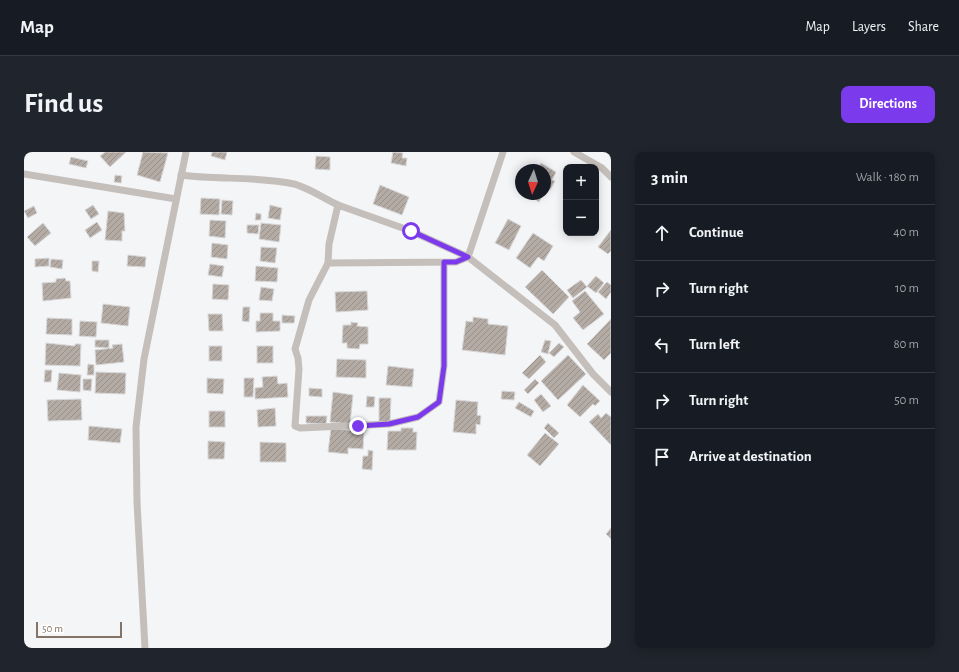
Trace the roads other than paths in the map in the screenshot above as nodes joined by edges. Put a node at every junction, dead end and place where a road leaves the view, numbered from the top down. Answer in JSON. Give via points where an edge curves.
{"nodes":[{"id":1,"x":186,"y":152,"type":"edge"},
{"id":2,"x":504,"y":152,"type":"edge"},
{"id":3,"x":574,"y":152,"type":"edge"},
{"id":4,"x":24,"y":174,"type":"edge"},
{"id":5,"x":181,"y":175,"type":"junction"},
{"id":6,"x":611,"y":176,"type":"edge"},
{"id":7,"x":176,"y":199,"type":"junction"},
{"id":8,"x":338,"y":205,"type":"junction"},
{"id":9,"x":468,"y":257,"type":"junction"},
{"id":10,"x":444,"y":262,"type":"junction"},
{"id":11,"x":328,"y":263,"type":"junction"},
{"id":12,"x":611,"y":392,"type":"edge"},
{"id":13,"x":145,"y":648,"type":"edge"}],
"edges":[{"from":1,"to":5,"type":"street"},
{"from":2,"to":9,"type":"street"},
{"from":3,"to":6,"type":"street"},
{"from":4,"to":7,"type":"street"},
{"from":5,"to":7,"type":"street"},
{"from":5,"to":8,"type":"street","via":[[294,184]]},
{"from":7,"to":13,"type":"street","via":[[144,359],[136,427],[137,502]]},
{"from":8,"to":9,"type":"street","via":[[411,231]]},
{"from":8,"to":11,"type":"street","via":[[329,244]]},
{"from":9,"to":10,"type":"street","via":[[456,262]]},
{"from":9,"to":12,"type":"street","via":[[554,326]]},
{"from":10,"to":11,"type":"street"},
{"from":10,"to":11,"type":"street","via":[[444,366],[439,402],[418,417],[389,424],[300,428],[295,426],[299,369],[295,349],[309,300]]}]}
